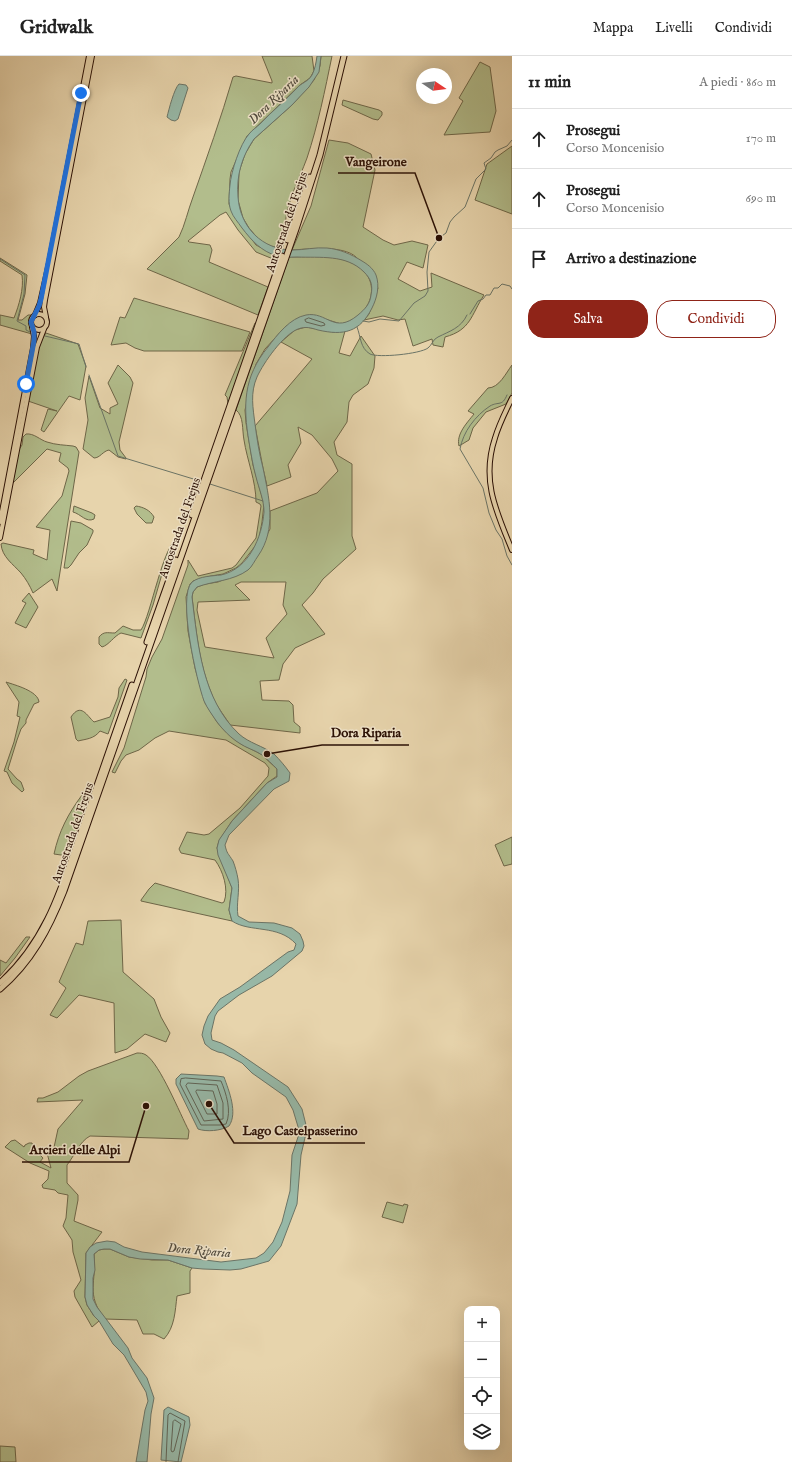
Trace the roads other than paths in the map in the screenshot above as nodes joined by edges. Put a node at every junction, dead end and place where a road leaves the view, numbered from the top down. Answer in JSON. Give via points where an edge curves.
{"nodes":[{"id":1,"x":89,"y":56,"type":"edge"},
{"id":2,"x":92,"y":56,"type":"edge"},
{"id":3,"x":340,"y":56,"type":"edge"},
{"id":4,"x":344,"y":56,"type":"edge"},
{"id":5,"x":294,"y":228,"type":"junction"},
{"id":6,"x":35,"y":315,"type":"junction"},
{"id":7,"x":46,"y":317,"type":"junction"},
{"id":8,"x":32,"y":327,"type":"junction"},
{"id":9,"x":44,"y":329,"type":"junction"},
{"id":10,"x":512,"y":398,"type":"edge"},
{"id":11,"x":0,"y":522,"type":"edge"},
{"id":12,"x":0,"y":538,"type":"edge"},
{"id":13,"x":512,"y":550,"type":"edge"},
{"id":14,"x":176,"y":564,"type":"junction"},
{"id":15,"x":0,"y":983,"type":"edge"},
{"id":16,"x":0,"y":989,"type":"edge"}],
"edges":[{"from":1,"to":6,"type":"main road","via":[[49,263]]},
{"from":2,"to":7,"type":"main road","via":[[45,300]]},
{"from":3,"to":5,"type":"highway","name":"Autostrada del Frejus","via":[[317,152]]},
{"from":4,"to":5,"type":"highway","name":"Autostrada del Frejus","via":[[323,144]]},
{"from":5,"to":14,"type":"highway","name":"Autostrada del Frejus"},
{"from":6,"to":7,"type":"main road"},
{"from":6,"to":8,"type":"main road"},
{"from":7,"to":9,"type":"main road","via":[[48,324]]},
{"from":8,"to":9,"type":"main road"},
{"from":8,"to":11,"type":"main road","via":[[33,348]]},
{"from":9,"to":12,"type":"main road","via":[[37,347]]},
{"from":10,"to":13,"type":"main road","via":[[495,437],[489,471],[492,500]]},
{"from":14,"to":15,"type":"highway","name":"Autostrada del Frejus","via":[[54,906],[34,944],[18,966]]},
{"from":14,"to":16,"type":"highway","name":"Autostrada del Frejus","via":[[58,905],[45,934],[31,955]]}]}
